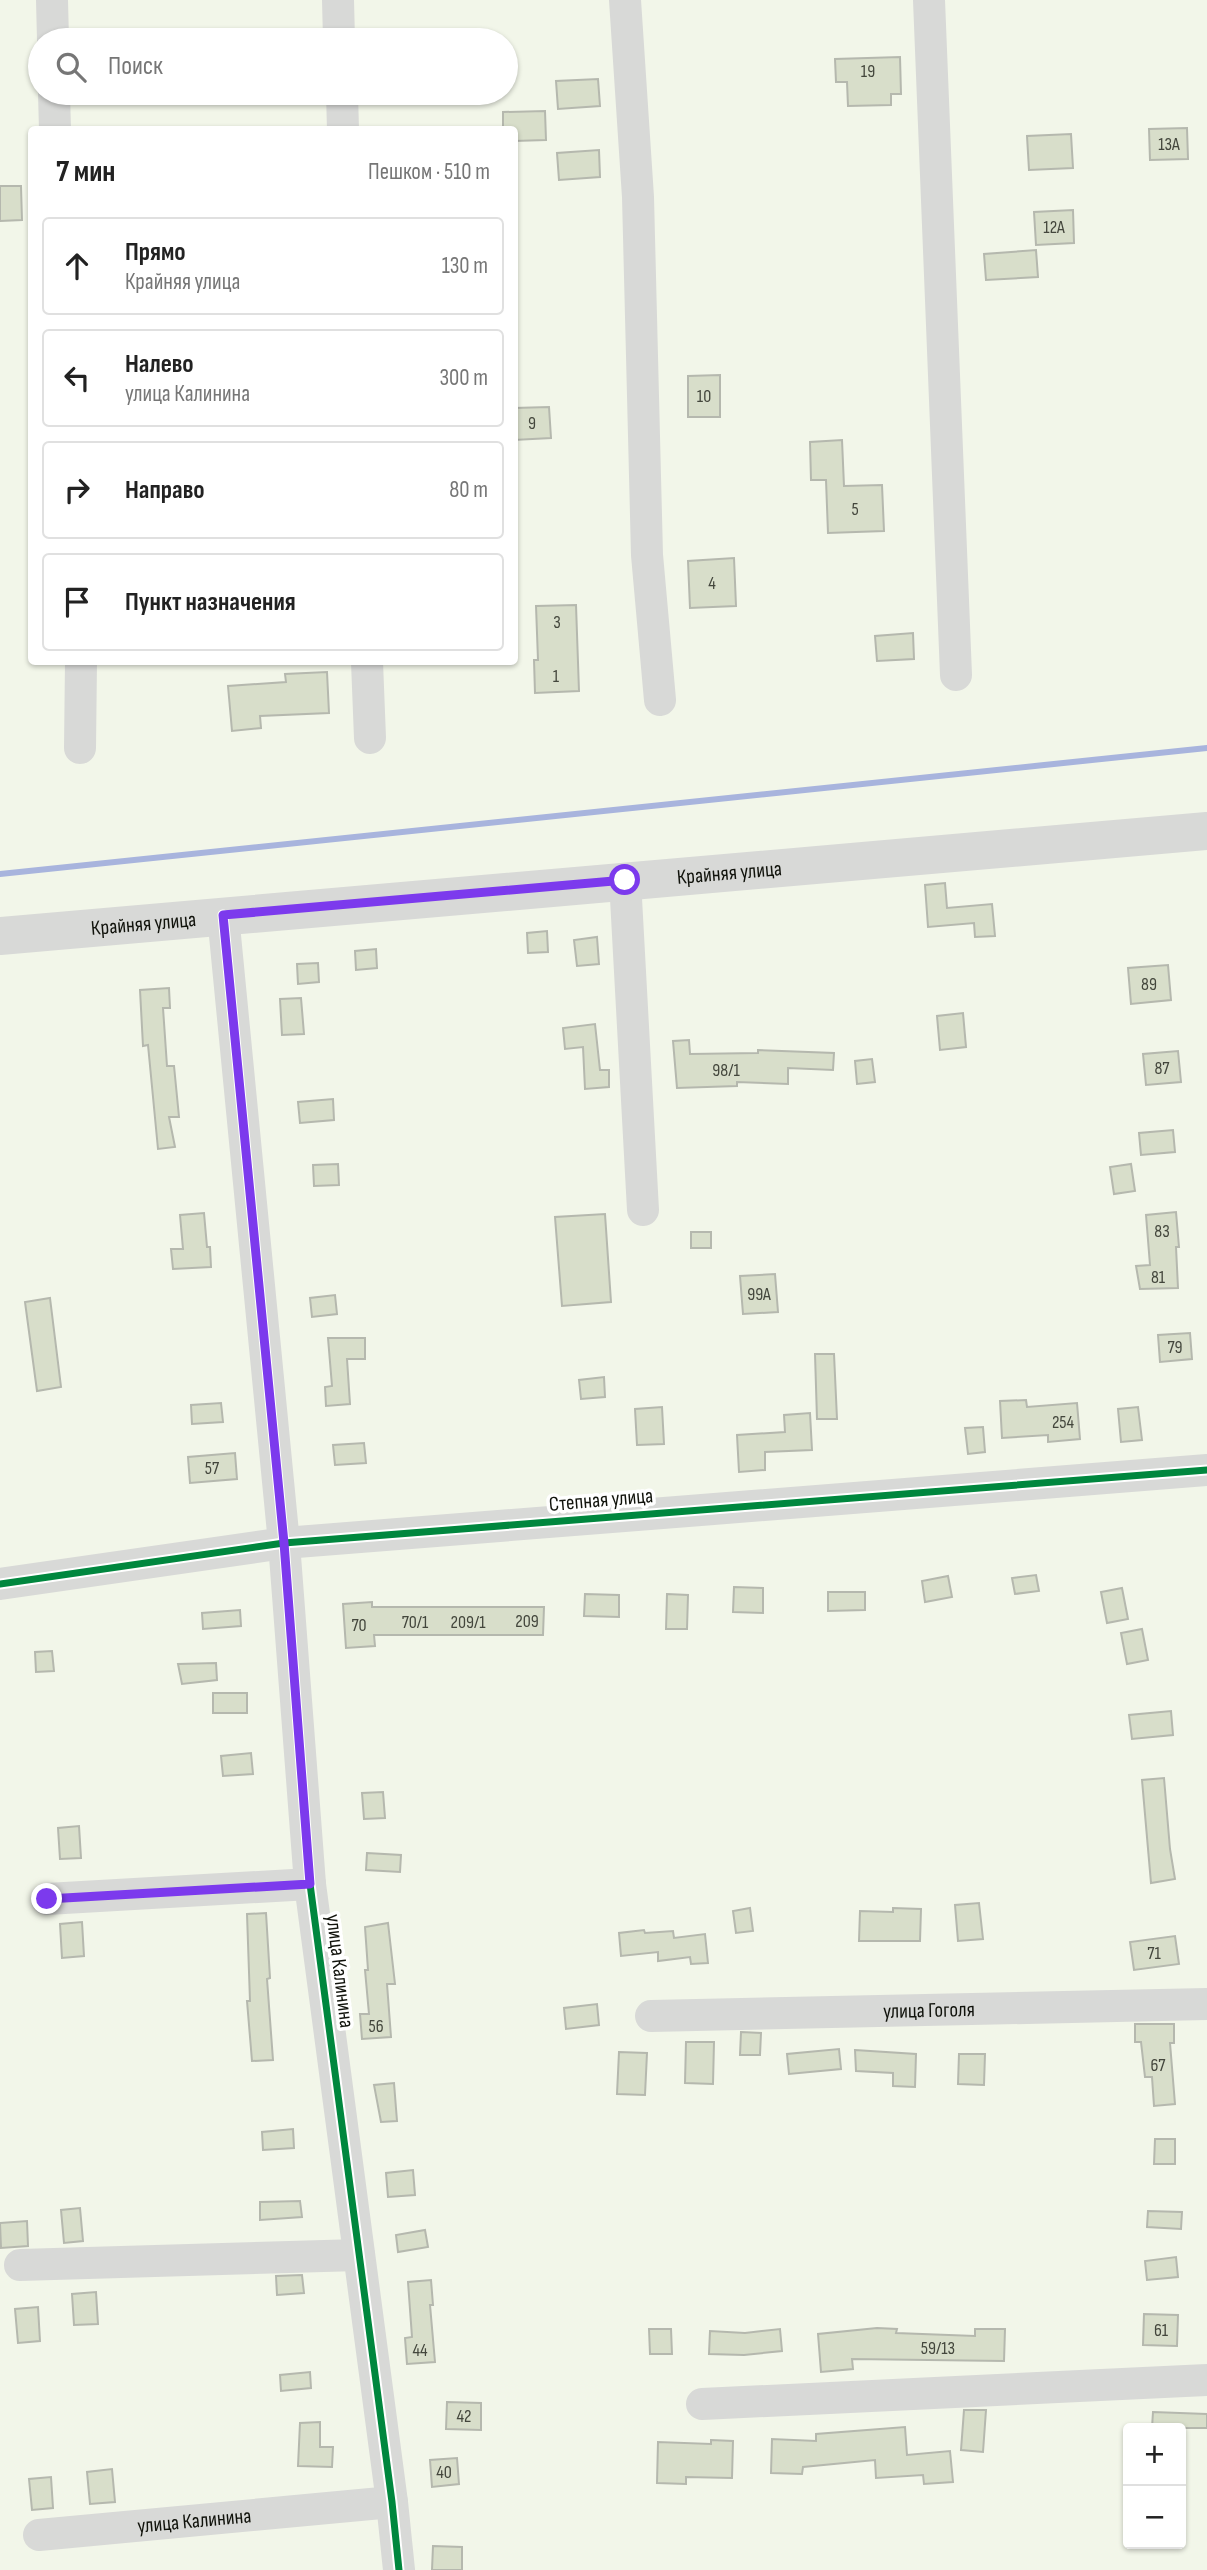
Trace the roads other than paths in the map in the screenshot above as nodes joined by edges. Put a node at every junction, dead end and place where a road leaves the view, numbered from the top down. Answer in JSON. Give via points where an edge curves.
{"nodes":[{"id":1,"x":52,"y":0,"type":"edge"},
{"id":2,"x":338,"y":0,"type":"edge"},
{"id":3,"x":625,"y":0,"type":"edge"},
{"id":4,"x":929,"y":0,"type":"edge"},
{"id":5,"x":53,"y":28,"type":"edge"},
{"id":6,"x":339,"y":28,"type":"edge"},
{"id":7,"x":54,"y":105,"type":"edge"},
{"id":8,"x":342,"y":105,"type":"edge"},
{"id":9,"x":55,"y":126,"type":"edge"},
{"id":10,"x":343,"y":126,"type":"edge"},
{"id":11,"x":81,"y":665,"type":"edge"},
{"id":12,"x":367,"y":665,"type":"edge"},
{"id":13,"x":956,"y":675,"type":"dead end"},
{"id":14,"x":660,"y":700,"type":"dead end"},
{"id":15,"x":370,"y":738,"type":"dead end"},
{"id":16,"x":80,"y":748,"type":"dead end"},
{"id":17,"x":1207,"y":831,"type":"edge"},
{"id":18,"x":625,"y":880,"type":"junction"},
{"id":19,"x":223,"y":915,"type":"junction"},
{"id":20,"x":0,"y":936,"type":"edge"},
{"id":21,"x":643,"y":1210,"type":"dead end"},
{"id":22,"x":1207,"y":1469,"type":"edge"},
{"id":23,"x":284,"y":1543,"type":"junction"},
{"id":24,"x":0,"y":1584,"type":"edge"},
{"id":25,"x":310,"y":1884,"type":"junction"},
{"id":26,"x":47,"y":1899,"type":"dead end"},
{"id":27,"x":1207,"y":2004,"type":"edge"},
{"id":28,"x":651,"y":2016,"type":"dead end"},
{"id":29,"x":359,"y":2255,"type":"junction"},
{"id":30,"x":20,"y":2265,"type":"dead end"},
{"id":31,"x":1207,"y":2380,"type":"edge"},
{"id":32,"x":702,"y":2404,"type":"dead end"},
{"id":33,"x":392,"y":2502,"type":"junction"},
{"id":34,"x":39,"y":2535,"type":"dead end"},
{"id":35,"x":399,"y":2570,"type":"edge"}],
"edges":[{"from":1,"to":5,"type":"street"},
{"from":2,"to":6,"type":"street"},
{"from":3,"to":14,"type":"street","via":[[638,197],[647,555]]},
{"from":4,"to":13,"type":"street"},
{"from":7,"to":9,"type":"street"},
{"from":8,"to":10,"type":"street"},
{"from":11,"to":16,"type":"street"},
{"from":12,"to":15,"type":"street"},
{"from":17,"to":18,"type":"main road","name":"Крайняя улица"},
{"from":18,"to":19,"type":"main road","name":"Крайняя улица"},
{"from":18,"to":21,"type":"street"},
{"from":19,"to":20,"type":"main road","name":"Крайняя улица"},
{"from":19,"to":23,"type":"street","name":"улица Калинина"},
{"from":22,"to":23,"type":"street","name":"Степная улица"},
{"from":23,"to":24,"type":"street","name":"Степная улица"},
{"from":23,"to":25,"type":"street","name":"улица Калинина"},
{"from":25,"to":26,"type":"street"},
{"from":25,"to":29,"type":"street","name":"улица Калинина"},
{"from":27,"to":28,"type":"street","name":"улица Гоголя"},
{"from":29,"to":30,"type":"street"},
{"from":29,"to":33,"type":"street","name":"улица Калинина"},
{"from":31,"to":32,"type":"street"},
{"from":33,"to":34,"type":"street","name":"улица Калинина"},
{"from":33,"to":35,"type":"street","name":"улица Калинина"}]}
